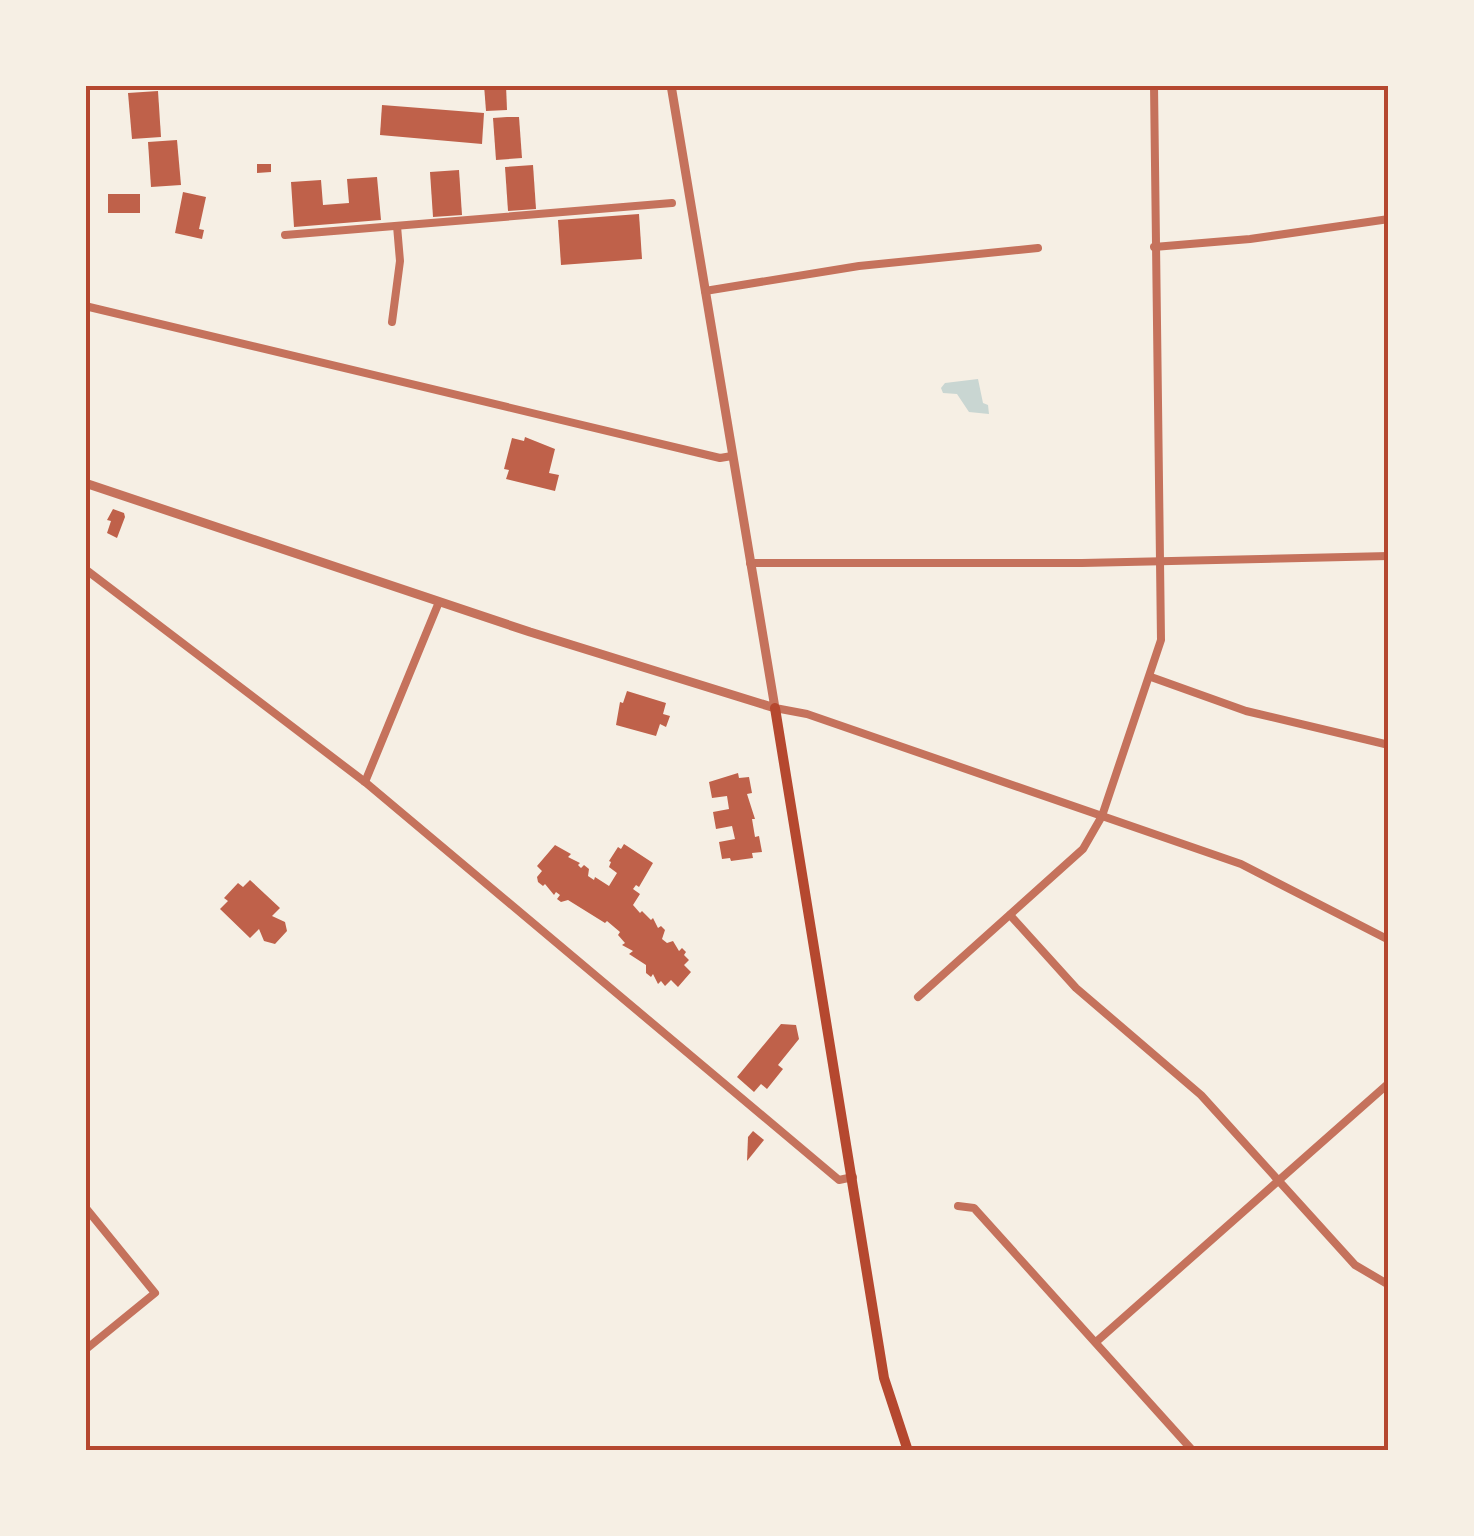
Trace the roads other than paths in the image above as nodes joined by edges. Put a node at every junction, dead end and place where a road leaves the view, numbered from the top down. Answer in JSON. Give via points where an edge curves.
{"nodes":[{"id":1,"x":671,"y":85,"type":"edge"},
{"id":2,"x":1154,"y":85,"type":"edge"},
{"id":3,"x":672,"y":203,"type":"dead end"},
{"id":4,"x":1389,"y":219,"type":"edge"},
{"id":5,"x":397,"y":226,"type":"junction"},
{"id":6,"x":285,"y":235,"type":"dead end"},
{"id":7,"x":1154,"y":247,"type":"junction"},
{"id":8,"x":1038,"y":248,"type":"dead end"},
{"id":9,"x":705,"y":292,"type":"junction"},
{"id":10,"x":85,"y":306,"type":"edge"},
{"id":11,"x":392,"y":322,"type":"dead end"},
{"id":12,"x":732,"y":456,"type":"junction"},
{"id":13,"x":85,"y":483,"type":"edge"},
{"id":14,"x":1389,"y":556,"type":"edge"},
{"id":15,"x":1162,"y":560,"type":"junction"},
{"id":16,"x":750,"y":563,"type":"junction"},
{"id":17,"x":85,"y":569,"type":"edge"},
{"id":18,"x":440,"y":602,"type":"junction"},
{"id":19,"x":1151,"y":677,"type":"junction"},
{"id":20,"x":775,"y":708,"type":"junction"},
{"id":21,"x":1389,"y":745,"type":"edge"},
{"id":22,"x":365,"y":782,"type":"junction"},
{"id":23,"x":1102,"y":816,"type":"junction"},
{"id":24,"x":1010,"y":915,"type":"junction"},
{"id":25,"x":1389,"y":940,"type":"edge"},
{"id":26,"x":918,"y":997,"type":"dead end"},
{"id":27,"x":1389,"y":1083,"type":"edge"},
{"id":28,"x":853,"y":1177,"type":"junction"},
{"id":29,"x":1281,"y":1180,"type":"junction"},
{"id":30,"x":958,"y":1206,"type":"dead end"},
{"id":31,"x":85,"y":1207,"type":"edge"},
{"id":32,"x":89,"y":1220,"type":"edge"},
{"id":33,"x":1389,"y":1285,"type":"edge"},
{"id":34,"x":1096,"y":1342,"type":"junction"},
{"id":35,"x":85,"y":1350,"type":"edge"},
{"id":36,"x":908,"y":1451,"type":"edge"},
{"id":37,"x":1194,"y":1451,"type":"edge"}],
"edges":[{"from":1,"to":9,"type":"street"},
{"from":2,"to":7,"type":"street"},
{"from":3,"to":5,"type":"street"},
{"from":4,"to":7,"type":"street"},
{"from":5,"to":6,"type":"street"},
{"from":5,"to":11,"type":"street"},
{"from":7,"to":15,"type":"street"},
{"from":8,"to":9,"type":"street","via":[[859,266]]},
{"from":9,"to":12,"type":"street"},
{"from":10,"to":12,"type":"street"},
{"from":12,"to":16,"type":"street"},
{"from":13,"to":18,"type":"street"},
{"from":14,"to":15,"type":"street"},
{"from":15,"to":16,"type":"street"},
{"from":15,"to":19,"type":"street","via":[[1161,640]]},
{"from":16,"to":20,"type":"street"},
{"from":17,"to":22,"type":"street"},
{"from":18,"to":20,"type":"street"},
{"from":18,"to":22,"type":"street"},
{"from":19,"to":21,"type":"street","via":[[1246,711]]},
{"from":19,"to":23,"type":"street"},
{"from":20,"to":23,"type":"street"},
{"from":20,"to":28,"type":"main road"},
{"from":22,"to":28,"type":"street","via":[[838,1180]]},
{"from":23,"to":24,"type":"street","via":[[1082,848]]},
{"from":23,"to":25,"type":"street","via":[[1241,864]]},
{"from":24,"to":26,"type":"street"},
{"from":24,"to":29,"type":"street","via":[[1076,988],[1201,1095]]},
{"from":27,"to":29,"type":"street"},
{"from":28,"to":36,"type":"main road","via":[[884,1378]]},
{"from":29,"to":33,"type":"street","via":[[1355,1265]]},
{"from":29,"to":34,"type":"street"},
{"from":30,"to":34,"type":"street","via":[[974,1208]]},
{"from":31,"to":32,"type":"street"},
{"from":32,"to":35,"type":"street","via":[[155,1293]]},
{"from":34,"to":37,"type":"street"}]}
